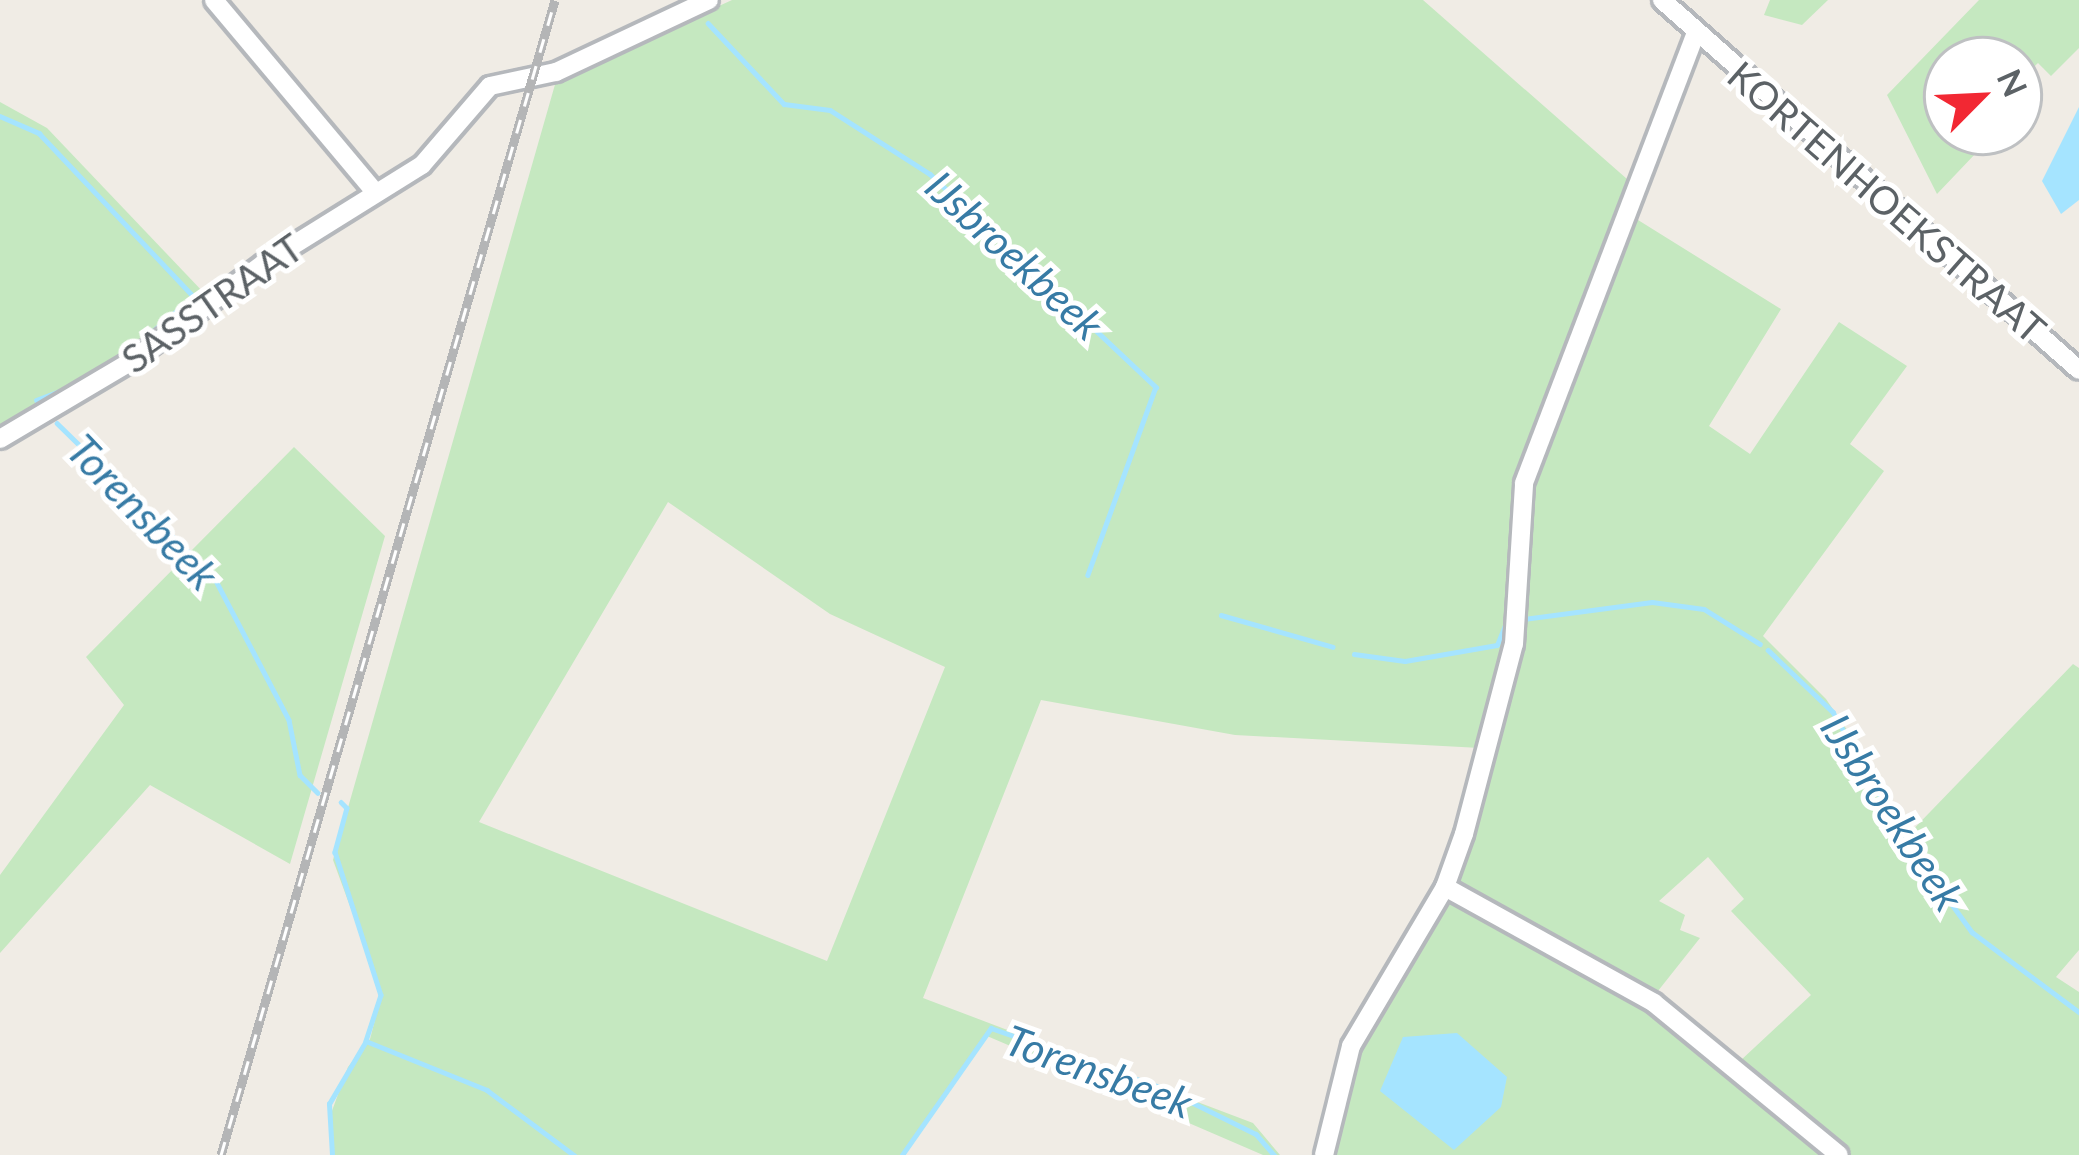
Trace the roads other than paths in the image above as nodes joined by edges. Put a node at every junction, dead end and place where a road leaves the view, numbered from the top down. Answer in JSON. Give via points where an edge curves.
{"nodes":[{"id":1,"x":214,"y":0,"type":"edge"},
{"id":2,"x":709,"y":0,"type":"edge"},
{"id":3,"x":1662,"y":0,"type":"edge"},
{"id":4,"x":1696,"y":32,"type":"junction"},
{"id":5,"x":376,"y":192,"type":"junction"},
{"id":6,"x":2079,"y":370,"type":"edge"},
{"id":7,"x":0,"y":439,"type":"edge"},
{"id":8,"x":1445,"y":887,"type":"junction"},
{"id":9,"x":1324,"y":1155,"type":"edge"},
{"id":10,"x":1839,"y":1155,"type":"edge"}],
"edges":[{"from":1,"to":5,"type":"street"},
{"from":2,"to":5,"type":"street","name":"SASSTRAAT","via":[[537,74],[490,86],[422,165]]},
{"from":3,"to":4,"type":"street","name":"KORTENHOEKSTRAAT"},
{"from":4,"to":6,"type":"street","name":"KORTENHOEKSTRAAT"},
{"from":4,"to":8,"type":"street","via":[[1524,483],[1514,644]]},
{"from":5,"to":7,"type":"street","name":"SASSTRAAT"},
{"from":8,"to":9,"type":"street","via":[[1351,1046]]},
{"from":8,"to":10,"type":"street","via":[[1654,1003]]}]}
